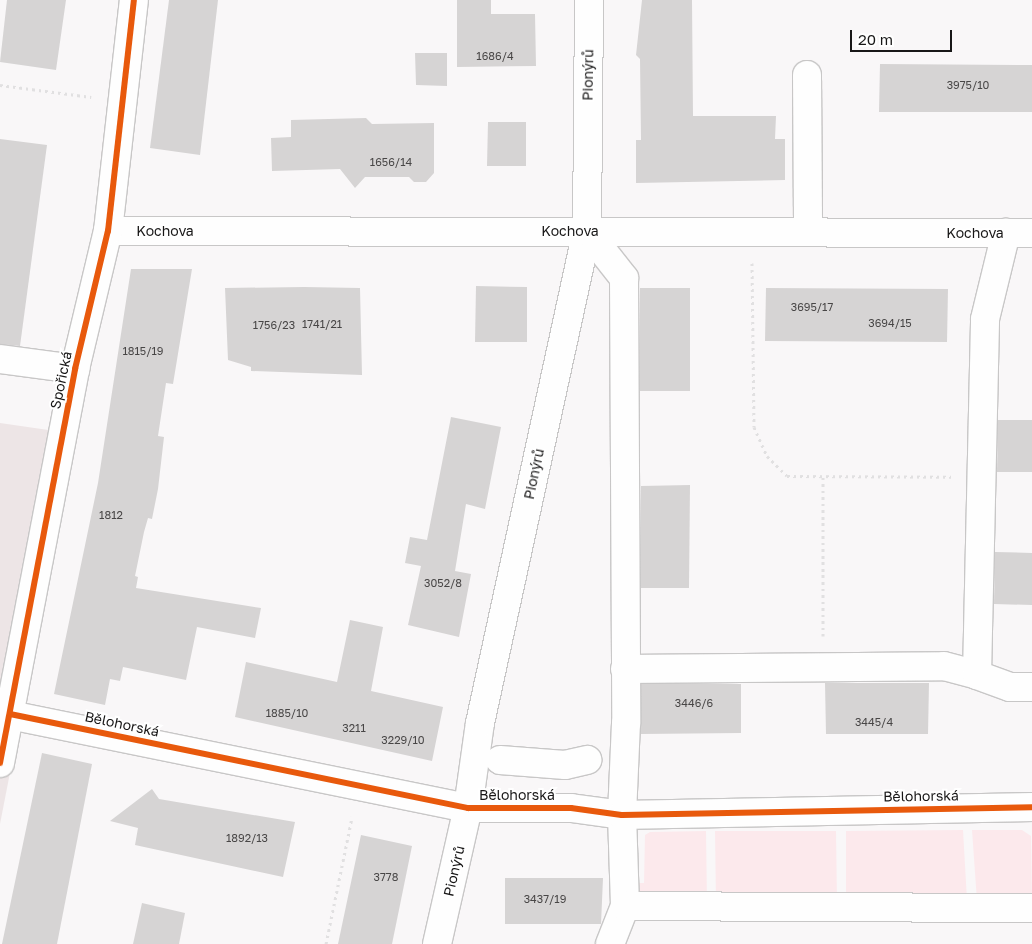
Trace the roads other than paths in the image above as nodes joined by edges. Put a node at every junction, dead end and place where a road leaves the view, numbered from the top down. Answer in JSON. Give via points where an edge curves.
{"nodes":[{"id":1,"x":134,"y":0,"type":"edge"},
{"id":2,"x":589,"y":0,"type":"edge"},
{"id":3,"x":807,"y":75,"type":"dead end"},
{"id":4,"x":108,"y":231,"type":"junction"},
{"id":5,"x":587,"y":231,"type":"junction"},
{"id":6,"x":808,"y":232,"type":"junction"},
{"id":7,"x":1019,"y":233,"type":"edge"},
{"id":8,"x":0,"y":359,"type":"edge"},
{"id":9,"x":75,"y":369,"type":"junction"},
{"id":10,"x":625,"y":669,"type":"junction"},
{"id":11,"x":977,"y":675,"type":"junction"},
{"id":12,"x":1032,"y":687,"type":"edge"},
{"id":13,"x":5,"y":714,"type":"edge"},
{"id":14,"x":500,"y":760,"type":"dead end"},
{"id":15,"x":0,"y":762,"type":"edge"},
{"id":16,"x":1032,"y":807,"type":"edge"},
{"id":17,"x":468,"y":808,"type":"junction"},
{"id":18,"x":564,"y":808,"type":"junction"},
{"id":19,"x":622,"y":815,"type":"junction"},
{"id":20,"x":625,"y":906,"type":"junction"},
{"id":21,"x":1032,"y":908,"type":"edge"},
{"id":22,"x":437,"y":944,"type":"edge"},
{"id":23,"x":610,"y":944,"type":"edge"}],
"edges":[{"from":1,"to":4,"type":"street","name":"Spořická","via":[[120,101]]},
{"from":2,"to":5,"type":"street","name":"Pionýrů"},
{"from":3,"to":6,"type":"street"},
{"from":4,"to":5,"type":"street","name":"Kochova"},
{"from":4,"to":9,"type":"street","name":"Spořická"},
{"from":5,"to":6,"type":"street","name":"Kochova"},
{"from":5,"to":10,"type":"street","via":[[624,278]]},
{"from":5,"to":17,"type":"street","name":"Pionýrů","via":[[480,723]]},
{"from":6,"to":7,"type":"street","name":"Kochova"},
{"from":7,"to":11,"type":"street","via":[[985,319]]},
{"from":8,"to":9,"type":"street"},
{"from":9,"to":13,"type":"street","name":"Spořická"},
{"from":10,"to":11,"type":"street","via":[[944,666]]},
{"from":10,"to":19,"type":"street"},
{"from":11,"to":12,"type":"street","via":[[1010,687]]},
{"from":13,"to":15,"type":"street","name":"Spořická"},
{"from":13,"to":17,"type":"street","name":"Bělohorská"},
{"from":14,"to":18,"type":"street","via":[[576,763]]},
{"from":16,"to":19,"type":"street","name":"Bělohorská"},
{"from":17,"to":18,"type":"street","name":"Bělohorská"},
{"from":17,"to":22,"type":"street","name":"Pionýrů"},
{"from":18,"to":19,"type":"street","name":"Bělohorská"},
{"from":19,"to":20,"type":"street"},
{"from":20,"to":21,"type":"street"},
{"from":20,"to":23,"type":"street"}]}
